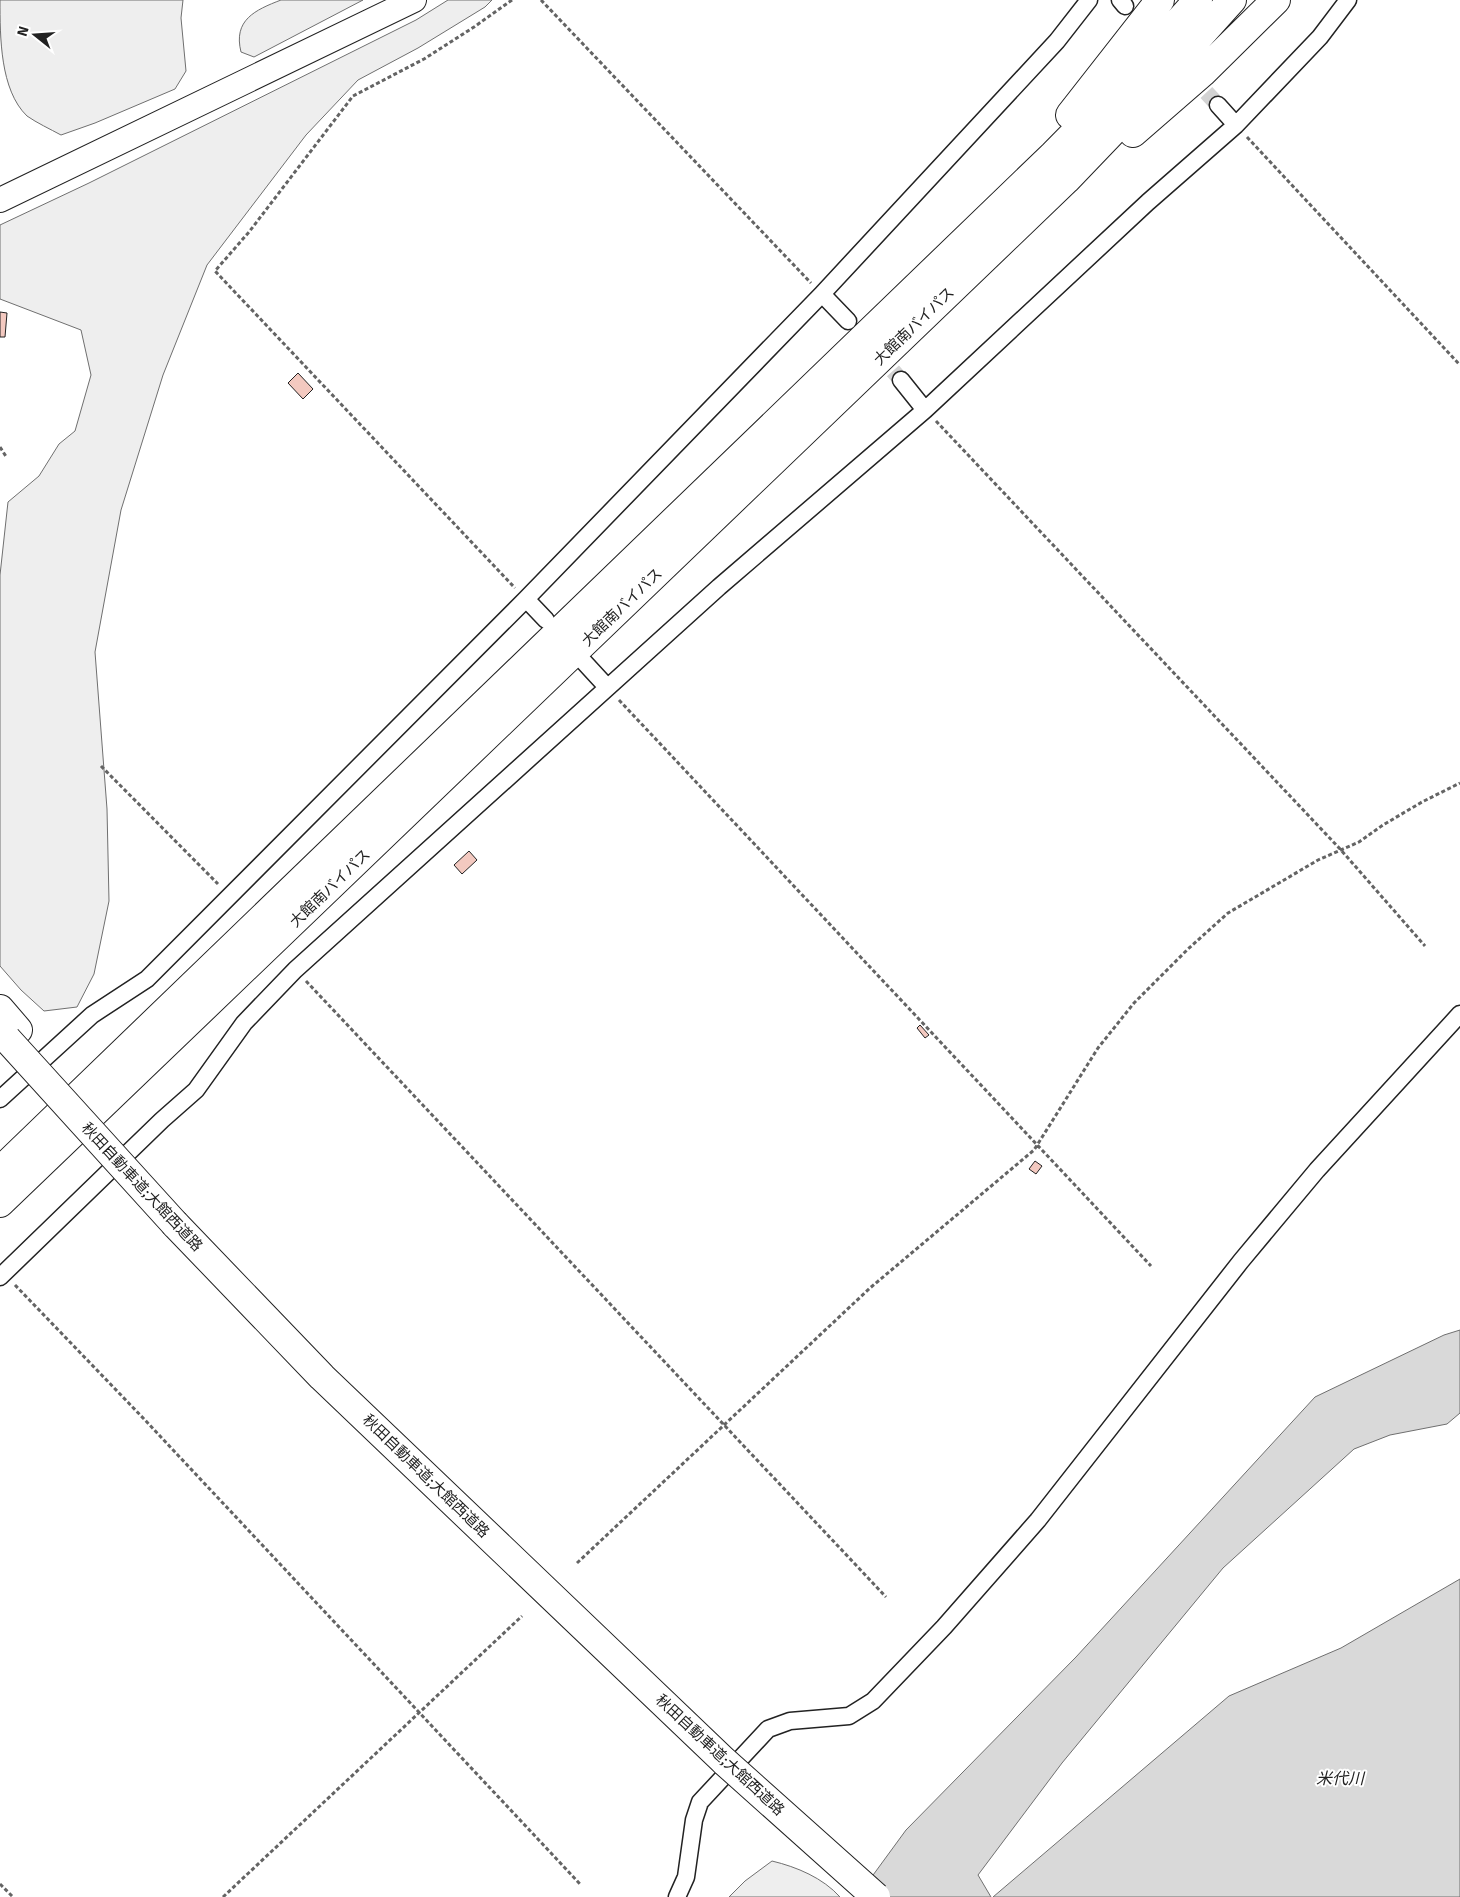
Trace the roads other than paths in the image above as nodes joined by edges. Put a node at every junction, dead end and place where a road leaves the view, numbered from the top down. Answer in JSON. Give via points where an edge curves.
{"nodes":[{"id":1,"x":414,"y":0,"type":"edge"},
{"id":2,"x":1089,"y":0,"type":"edge"},
{"id":3,"x":1160,"y":0,"type":"edge"},
{"id":4,"x":1198,"y":0,"type":"edge"},
{"id":5,"x":1232,"y":0,"type":"edge"},
{"id":6,"x":1276,"y":0,"type":"edge"},
{"id":7,"x":1348,"y":0,"type":"edge"},
{"id":8,"x":1218,"y":105,"type":"tunnel mouth"},
{"id":9,"x":1236,"y":125,"type":"junction"},
{"id":10,"x":0,"y":200,"type":"edge"},
{"id":11,"x":822,"y":294,"type":"junction"},
{"id":12,"x":911,"y":311,"type":"junction"},
{"id":13,"x":848,"y":322,"type":"dead end"},
{"id":14,"x":901,"y":380,"type":"tunnel mouth"},
{"id":15,"x":925,"y":410,"type":"junction"},
{"id":16,"x":526,"y":599,"type":"junction"},
{"id":17,"x":546,"y":620,"type":"dead end"},
{"id":18,"x":584,"y":662,"type":"dead end"},
{"id":19,"x":607,"y":687,"type":"junction"},
{"id":20,"x":0,"y":1009,"type":"edge"},
{"id":21,"x":1460,"y":1014,"type":"edge"},
{"id":22,"x":182,"y":1029,"type":"junction"},
{"id":23,"x":8,"y":1033,"type":"edge"},
{"id":24,"x":88,"y":1083,"type":"junction"},
{"id":25,"x":0,"y":1099,"type":"edge"},
{"id":26,"x":0,"y":1165,"type":"edge"},
{"id":27,"x":0,"y":1170,"type":"edge"},
{"id":28,"x":0,"y":1203,"type":"edge"},
{"id":29,"x":0,"y":1225,"type":"edge"},
{"id":30,"x":2,"y":1276,"type":"edge"},
{"id":31,"x":677,"y":1897,"type":"edge"},
{"id":32,"x":876,"y":1897,"type":"edge"}],
"edges":[{"from":1,"to":10,"type":"street"},
{"from":2,"to":11,"type":"street","via":[[1044,54]]},
{"from":3,"to":12,"type":"highway","via":[[1093,87],[987,212]]},
{"from":4,"to":12,"type":"highway","name":"大館南バイパス"},
{"from":5,"to":12,"type":"highway","name":"大館南バイパス","via":[[1073,173]]},
{"from":6,"to":12,"type":"highway","via":[[1202,73]]},
{"from":7,"to":9,"type":"street","via":[[1320,37]]},
{"from":8,"to":9,"type":"street"},
{"from":9,"to":15,"type":"street","via":[[1148,202]]},
{"from":11,"to":13,"type":"street"},
{"from":11,"to":16,"type":"street"},
{"from":12,"to":22,"type":"highway","name":"大館南バイパス"},
{"from":12,"to":24,"type":"highway","name":"大館南バイパス"},
{"from":14,"to":15,"type":"street"},
{"from":15,"to":19,"type":"street"},
{"from":16,"to":17,"type":"street"},
{"from":16,"to":25,"type":"street","via":[[147,979],[92,1016]]},
{"from":18,"to":19,"type":"street"},
{"from":19,"to":30,"type":"street","via":[[295,970],[244,1022],[196,1090]]},
{"from":20,"to":23,"type":"highway","name":"秋田自動車道;大館西道路"},
{"from":21,"to":31,"type":"street","via":[[1317,1170],[1241,1261],[1038,1520],[944,1627],[873,1701],[849,1716],[790,1721],[768,1729],[700,1802],[694,1820],[686,1877]]},
{"from":22,"to":28,"type":"highway","name":"大館南バイパス"},
{"from":22,"to":29,"type":"highway"},
{"from":23,"to":32,"type":"highway","name":"秋田自動車道;大館西道路","bridge":true,"via":[[175,1224],[322,1377],[725,1762]]},
{"from":24,"to":26,"type":"highway"},
{"from":24,"to":27,"type":"highway","name":"大館南バイパス"}]}
